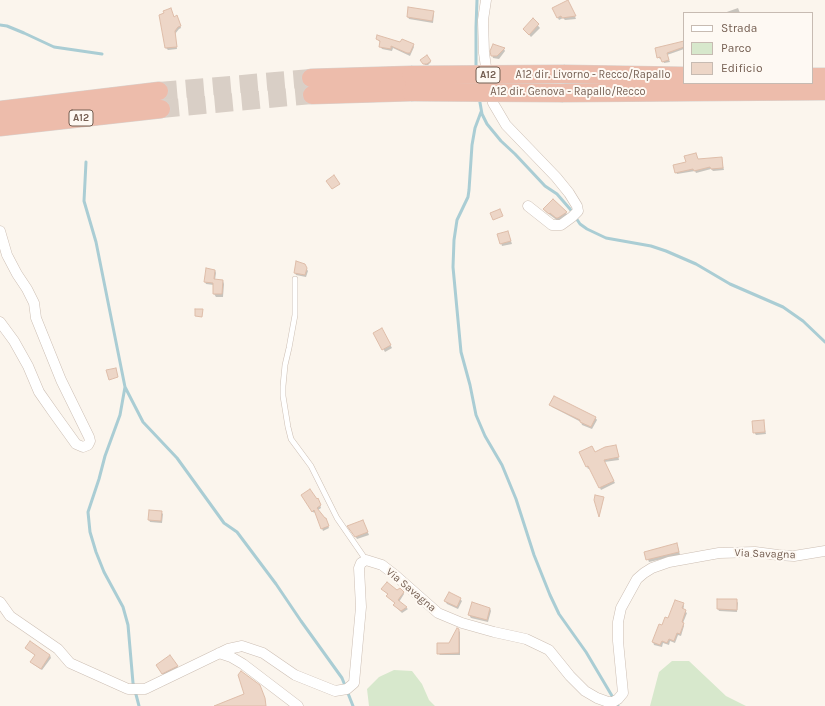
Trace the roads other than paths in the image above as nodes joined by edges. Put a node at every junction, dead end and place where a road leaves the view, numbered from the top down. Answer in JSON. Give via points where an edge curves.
{"nodes":[{"id":1,"x":486,"y":0,"type":"edge"},
{"id":2,"x":683,"y":76,"type":"edge"},
{"id":3,"x":813,"y":77,"type":"edge"},
{"id":4,"x":825,"y":77,"type":"edge"},
{"id":5,"x":411,"y":84,"type":"junction"},
{"id":6,"x":311,"y":86,"type":"tunnel mouth"},
{"id":7,"x":159,"y":91,"type":"tunnel mouth"},
{"id":8,"x":825,"y":91,"type":"edge"},
{"id":9,"x":161,"y":109,"type":"tunnel mouth"},
{"id":10,"x":0,"y":110,"type":"edge"},
{"id":11,"x":0,"y":127,"type":"edge"},
{"id":12,"x":528,"y":206,"type":"dead end"},
{"id":13,"x":0,"y":231,"type":"edge"},
{"id":14,"x":295,"y":279,"type":"dead end"},
{"id":15,"x":0,"y":322,"type":"edge"},
{"id":16,"x":825,"y":551,"type":"edge"},
{"id":17,"x":366,"y":560,"type":"junction"},
{"id":18,"x":0,"y":602,"type":"edge"},
{"id":19,"x":219,"y":653,"type":"junction"},
{"id":20,"x":298,"y":706,"type":"edge"}],
"edges":[{"from":1,"to":12,"type":"street","via":[[483,20],[484,52],[493,103],[506,124],[568,193],[578,211],[561,225],[552,225]]},
{"from":2,"to":5,"type":"highway","name":"A12 dir. Livorno - Recco/Rapallo","number":"A12","bridge":true,"via":[[565,74]]},
{"from":3,"to":4,"type":"highway"},
{"from":5,"to":6,"type":"highway","name":"A12 dir. Genova - Rapallo/Recco","number":"A12"},
{"from":5,"to":8,"type":"highway","name":"A12 dir. Genova - Rapallo/Recco","number":"A12","bridge":true,"via":[[563,93]]},
{"from":7,"to":10,"type":"highway","number":"A12"},
{"from":9,"to":11,"type":"highway","number":"A12"},
{"from":13,"to":15,"type":"street","via":[[7,255],[34,303],[36,318],[61,380],[89,436],[88,445],[83,447],[76,444],[53,412],[39,392],[14,341]]},
{"from":14,"to":17,"type":"lane","via":[[295,315],[283,386],[288,427],[292,439],[311,466],[337,518]]},
{"from":16,"to":17,"type":"street","name":"Via Savagna","via":[[794,556],[755,552],[719,553],[668,562],[644,573],[637,579],[621,608],[618,641],[623,693],[613,702],[597,698],[585,691],[549,650],[526,639],[475,627],[438,613],[395,574],[382,565]]},
{"from":17,"to":19,"type":"street","via":[[359,568],[361,607],[354,683],[348,689],[335,691],[295,674],[262,653],[242,646]]},
{"from":18,"to":19,"type":"street","via":[[10,616],[58,649],[70,663],[128,688],[145,689]]},
{"from":19,"to":20,"type":"street","via":[[243,664]]}]}
